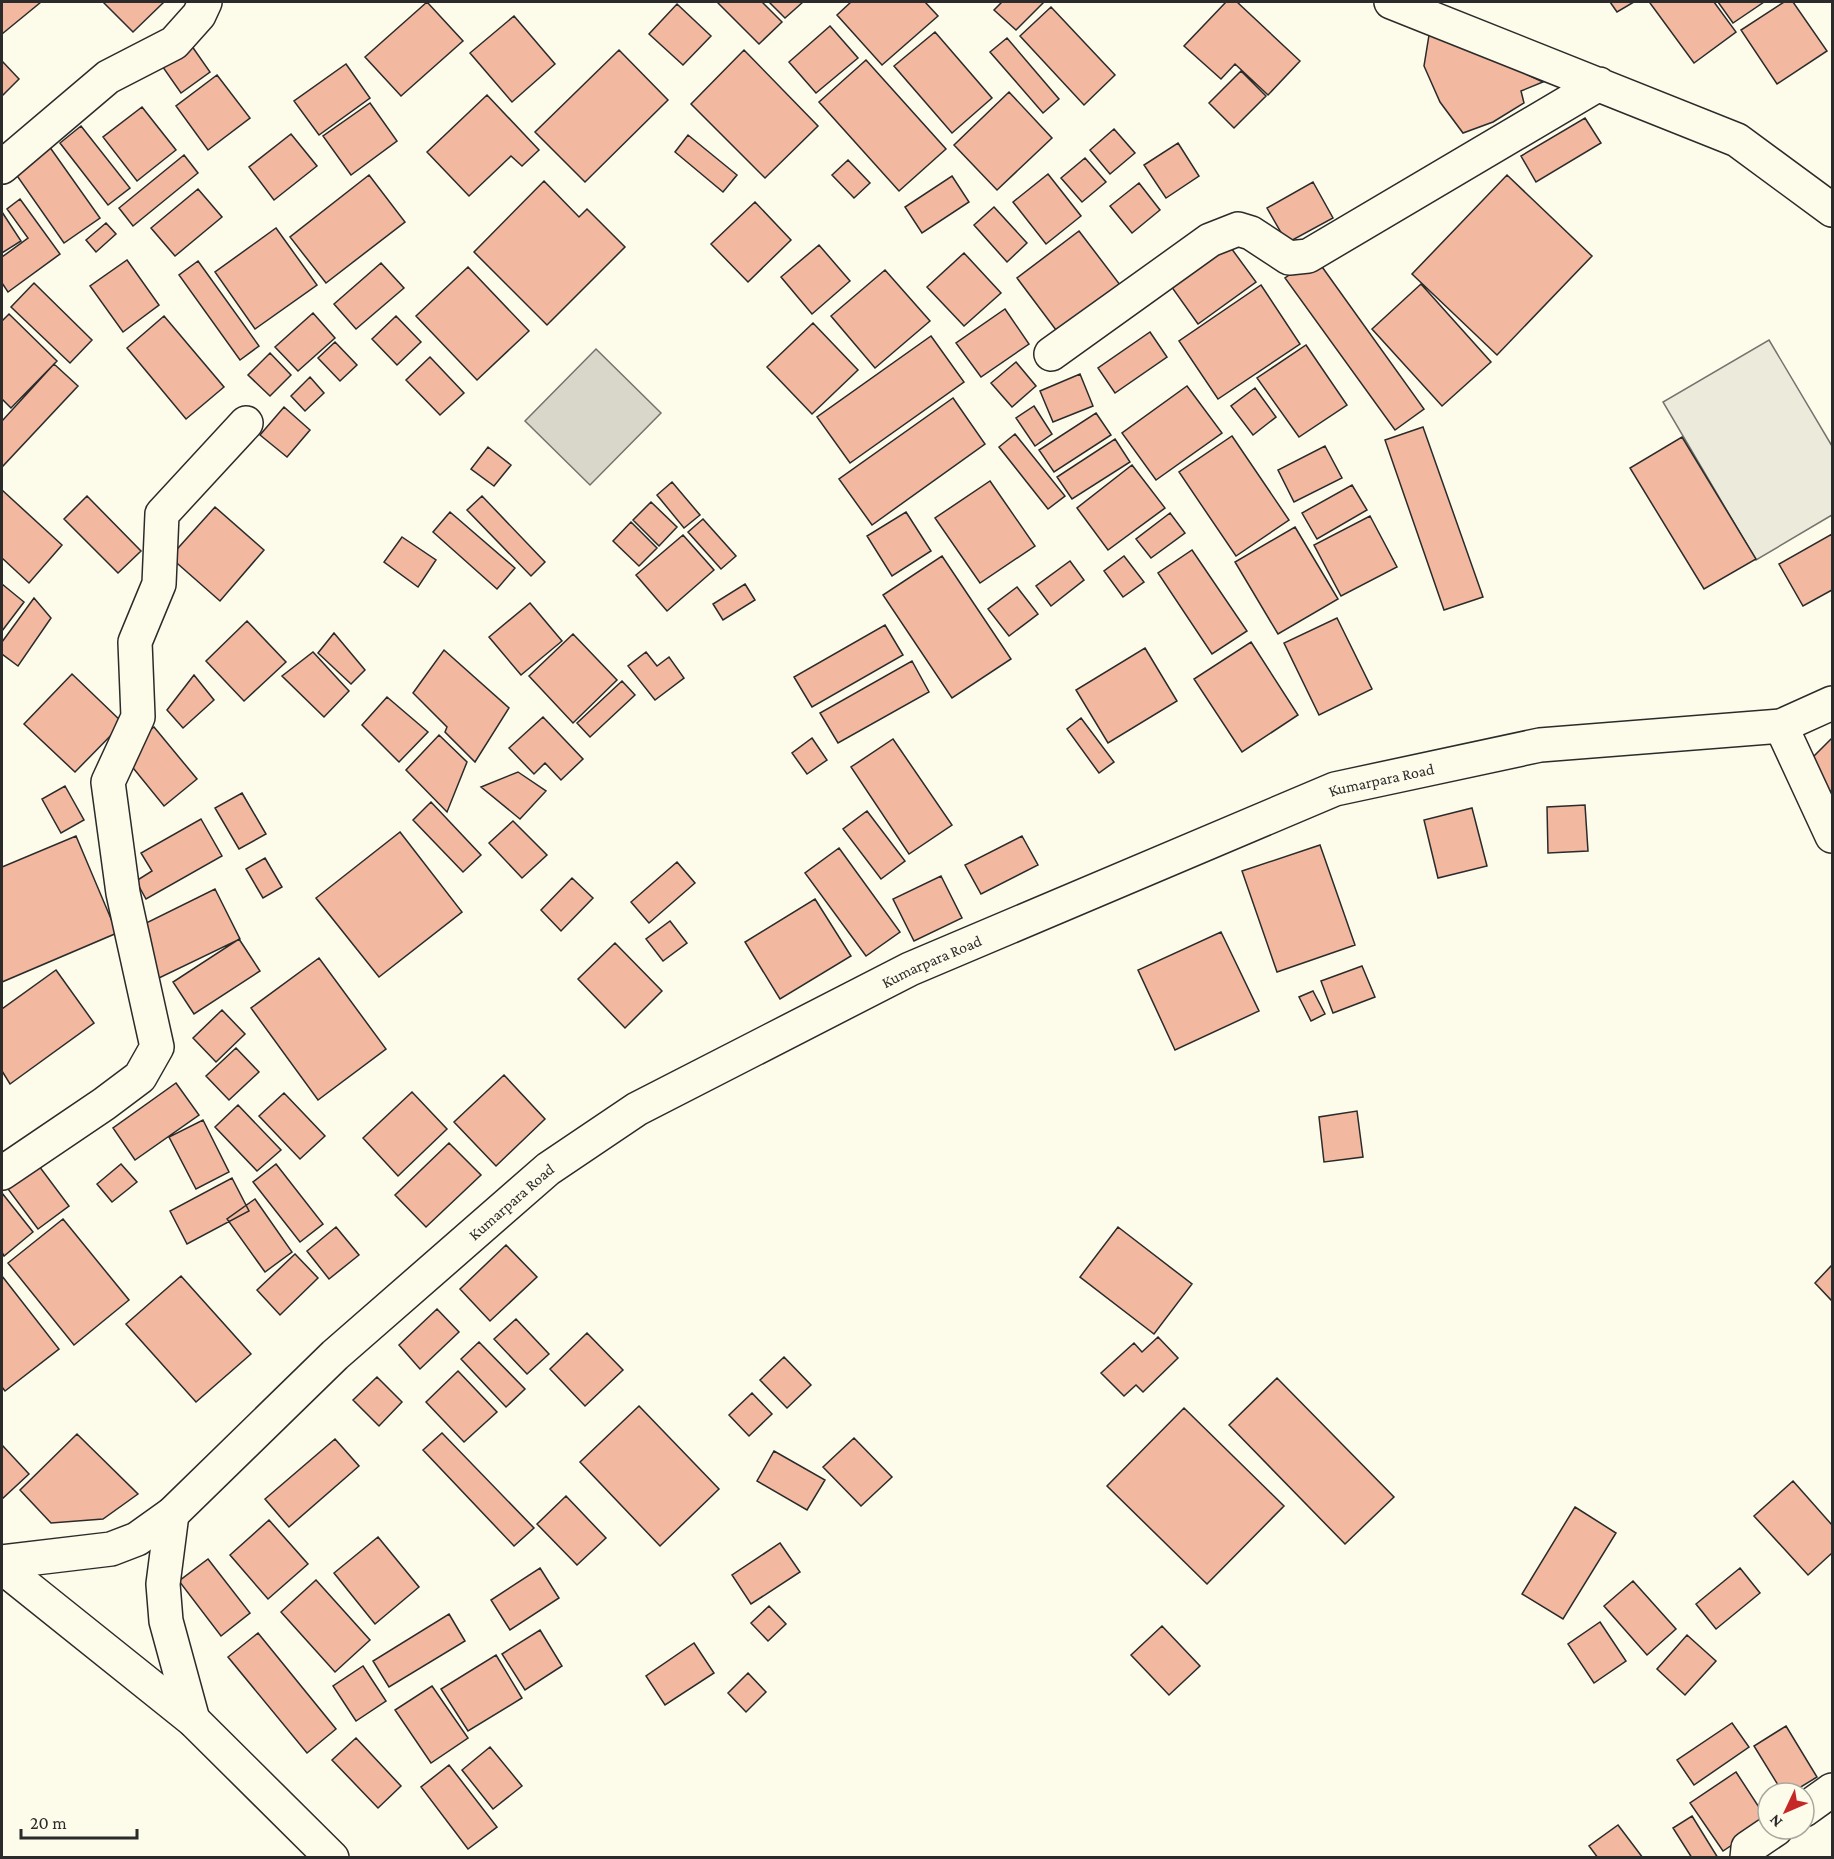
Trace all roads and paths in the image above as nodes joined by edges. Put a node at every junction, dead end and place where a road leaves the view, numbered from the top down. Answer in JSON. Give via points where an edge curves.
{"nodes":[{"id":1,"x":205,"y":2,"type":"edge"},
{"id":2,"x":1391,"y":2,"type":"edge"},
{"id":3,"x":1449,"y":12,"type":"edge"},
{"id":4,"x":1599,"y":84,"type":"junction"},
{"id":5,"x":2,"y":167,"type":"edge"},
{"id":6,"x":1833,"y":210,"type":"edge"},
{"id":7,"x":1051,"y":354,"type":"dead end"},
{"id":8,"x":246,"y":423,"type":"dead end"},
{"id":9,"x":1833,"y":703,"type":"edge"},
{"id":10,"x":1781,"y":726,"type":"junction"},
{"id":11,"x":1833,"y":836,"type":"edge"},
{"id":12,"x":2,"y":1173,"type":"edge"},
{"id":13,"x":171,"y":1514,"type":"junction"},
{"id":14,"x":2,"y":1562,"type":"edge"},
{"id":15,"x":2,"y":1567,"type":"edge"},
{"id":16,"x":193,"y":1720,"type":"junction"},
{"id":17,"x":1833,"y":1790,"type":"edge"},
{"id":18,"x":1816,"y":1802,"type":"edge"},
{"id":19,"x":1758,"y":1841,"type":"edge"},
{"id":20,"x":332,"y":1857,"type":"edge"},
{"id":21,"x":1747,"y":1857,"type":"edge"}],
"edges":[{"from":1,"to":5,"type":"main road","via":[[199,15],[174,43],[108,77]]},
{"from":2,"to":3,"type":"main road"},
{"from":3,"to":4,"type":"main road"},
{"from":4,"to":6,"type":"main road","via":[[1737,140]]},
{"from":4,"to":7,"type":"main road","via":[[1308,255],[1289,258],[1238,229],[1210,240]]},
{"from":8,"to":12,"type":"main road","via":[[162,514],[159,584],[135,642],[138,717],[108,782],[123,893],[157,1047],[140,1077]]},
{"from":9,"to":10,"type":"main road","name":"Kumarpara Road"},
{"from":10,"to":11,"type":"main road"},
{"from":10,"to":13,"type":"main road","name":"Kumarpara Road","via":[[1540,745],[1335,789],[910,969],[637,1109],[548,1169],[335,1355]]},
{"from":13,"to":14,"type":"main road","name":"Kumarpara Road","via":[[137,1539],[111,1549]]},
{"from":13,"to":16,"type":"main road","via":[[163,1584],[166,1621]]},
{"from":15,"to":16,"type":"main road"},
{"from":16,"to":20,"type":"main road"},
{"from":17,"to":18,"type":"main road"},
{"from":19,"to":21,"type":"main road","via":[[1748,1848]]}]}
